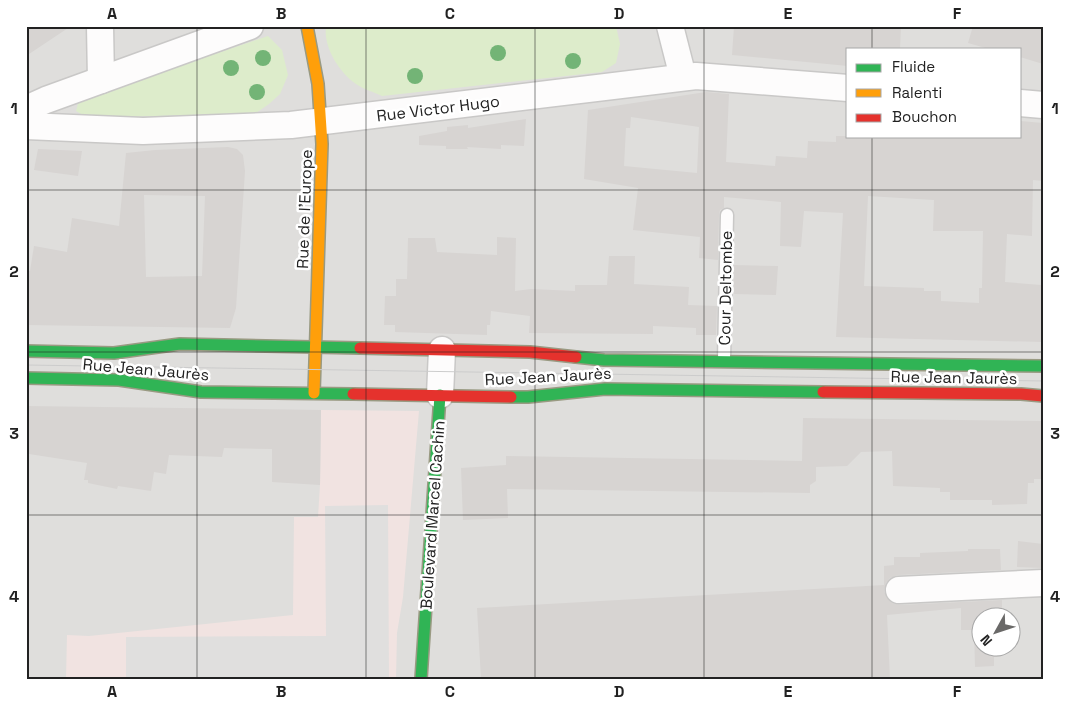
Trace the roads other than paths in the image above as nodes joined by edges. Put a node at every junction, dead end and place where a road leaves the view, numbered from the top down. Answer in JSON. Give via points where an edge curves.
{"nodes":[{"id":1,"x":100,"y":26,"type":"edge"},
{"id":2,"x":250,"y":26,"type":"edge"},
{"id":3,"x":307,"y":26,"type":"edge"},
{"id":4,"x":670,"y":26,"type":"edge"},
{"id":5,"x":682,"y":77,"type":"junction"},
{"id":6,"x":101,"y":80,"type":"junction"},
{"id":7,"x":846,"y":88,"type":"edge"},
{"id":8,"x":1022,"y":103,"type":"edge"},
{"id":9,"x":1043,"y":105,"type":"edge"},
{"id":10,"x":26,"y":109,"type":"edge"},
{"id":11,"x":322,"y":122,"type":"junction"},
{"id":12,"x":26,"y":126,"type":"edge"},
{"id":13,"x":727,"y":215,"type":"dead end"},
{"id":14,"x":314,"y":348,"type":"junction"},
{"id":15,"x":442,"y":350,"type":"junction"},
{"id":16,"x":26,"y":351,"type":"edge"},
{"id":17,"x":724,"y":360,"type":"junction"},
{"id":18,"x":1043,"y":366,"type":"edge"},
{"id":19,"x":26,"y":378,"type":"edge"},
{"id":20,"x":314,"y":393,"type":"junction"},
{"id":21,"x":440,"y":395,"type":"junction"},
{"id":22,"x":1043,"y":396,"type":"edge"},
{"id":23,"x":1043,"y":583,"type":"edge"},
{"id":24,"x":900,"y":590,"type":"dead end"},
{"id":25,"x":421,"y":679,"type":"edge"}],
"edges":[{"from":1,"to":6,"type":"street"},
{"from":2,"to":6,"type":"street"},
{"from":3,"to":11,"type":"main road","name":"Rue de l'Europe"},
{"from":4,"to":5,"type":"street"},
{"from":5,"to":7,"type":"street","name":"Rue Victor Hugo","via":[[706,76]]},
{"from":5,"to":11,"type":"street","name":"Rue Victor Hugo"},
{"from":6,"to":10,"type":"street"},
{"from":8,"to":9,"type":"street"},
{"from":11,"to":12,"type":"street","name":"Rue Victor Hugo","via":[[143,132]]},
{"from":11,"to":14,"type":"main road","name":"Rue de l'Europe"},
{"from":13,"to":17,"type":"lane","name":"Cour Deltombe"},
{"from":14,"to":15,"type":"main road","name":"Rue Jean Jaurès"},
{"from":14,"to":16,"type":"main road","name":"Rue Jean Jaurès","via":[[180,344],[114,353]]},
{"from":14,"to":20,"type":"main road","name":"Rue de l'Europe"},
{"from":15,"to":17,"type":"main road","name":"Rue Jean Jaurès","via":[[549,353],[604,360]]},
{"from":15,"to":21,"type":"street","name":"Boulevard Marcel Cachin"},
{"from":17,"to":18,"type":"main road","name":"Rue Jean Jaurès"},
{"from":19,"to":20,"type":"main road","name":"Rue Jean Jaurès","via":[[119,380],[201,392]]},
{"from":20,"to":21,"type":"main road","name":"Rue Jean Jaurès"},
{"from":21,"to":22,"type":"main road","name":"Rue Jean Jaurès","via":[[528,397],[605,389]]},
{"from":21,"to":25,"type":"main road","name":"Boulevard Marcel Cachin"},
{"from":23,"to":24,"type":"street"}]}
